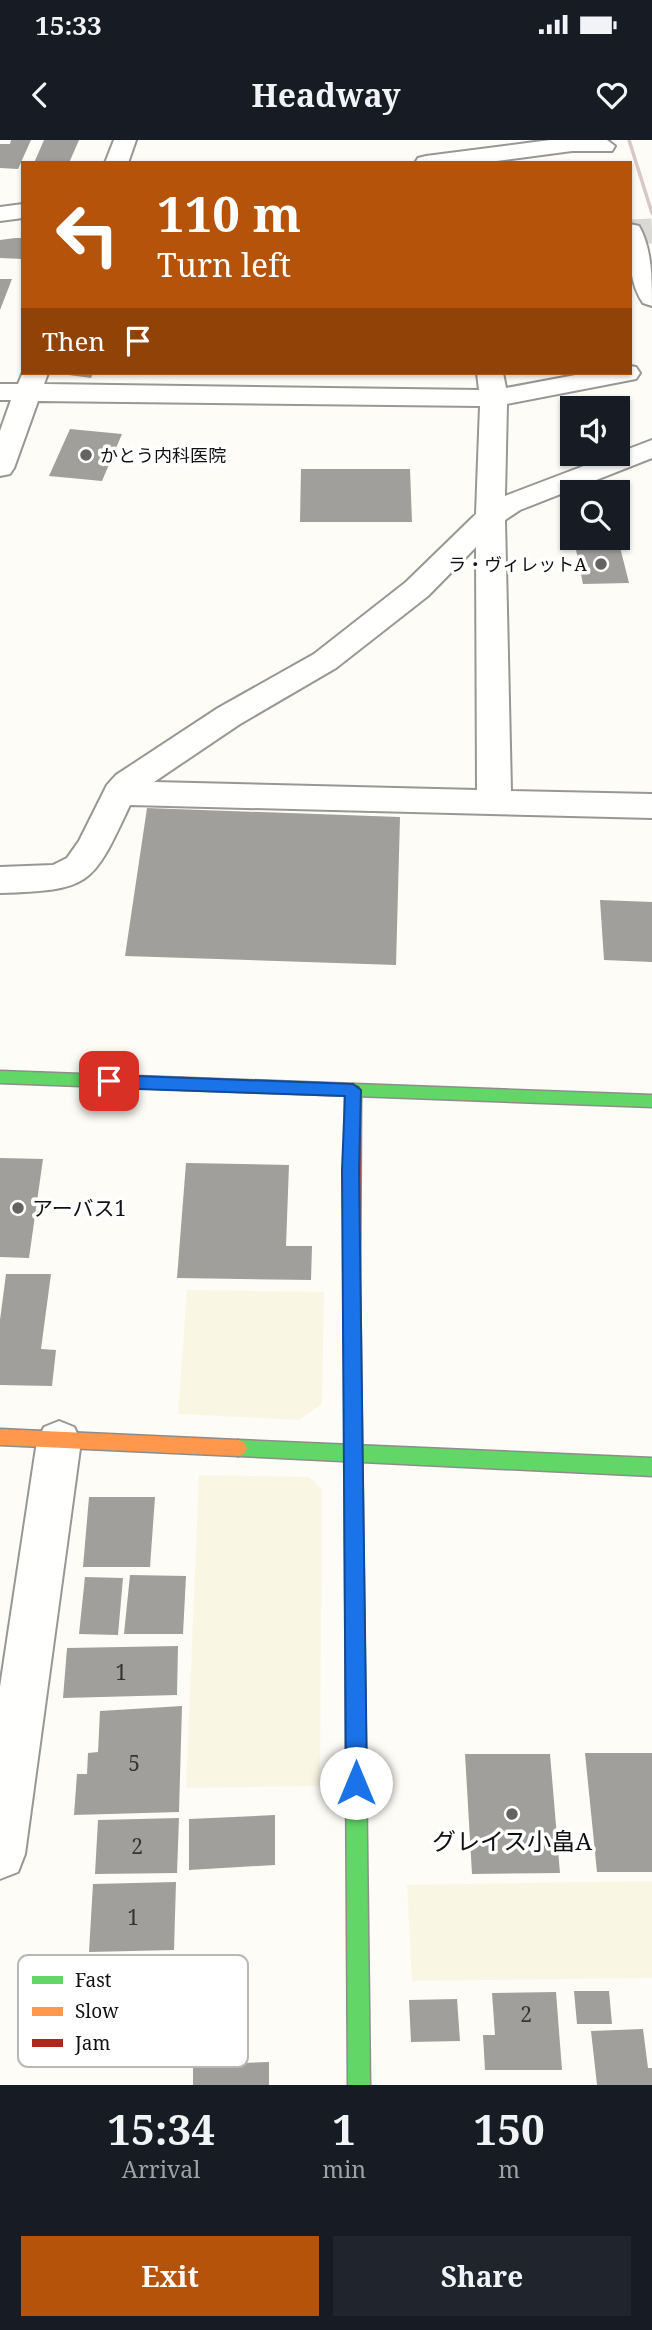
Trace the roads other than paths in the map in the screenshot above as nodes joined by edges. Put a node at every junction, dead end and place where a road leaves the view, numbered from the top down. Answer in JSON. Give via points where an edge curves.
{"nodes":[{"id":1,"x":125,"y":140,"type":"edge"},
{"id":2,"x":606,"y":149,"type":"edge"},
{"id":3,"x":464,"y":154,"type":"edge"},
{"id":4,"x":117,"y":161,"type":"edge"},
{"id":5,"x":434,"y":161,"type":"edge"},
{"id":6,"x":21,"y":211,"type":"edge"},
{"id":7,"x":0,"y":214,"type":"edge"},
{"id":8,"x":632,"y":237,"type":"edge"},
{"id":9,"x":652,"y":298,"type":"edge"},
{"id":10,"x":652,"y":368,"type":"edge"},
{"id":11,"x":632,"y":371,"type":"edge"},
{"id":12,"x":599,"y":375,"type":"edge"},
{"id":13,"x":156,"y":384,"type":"edge"},
{"id":14,"x":292,"y":384,"type":"edge"},
{"id":15,"x":21,"y":386,"type":"edge"},
{"id":16,"x":492,"y":386,"type":"edge"},
{"id":17,"x":652,"y":449,"type":"edge"},
{"id":18,"x":0,"y":468,"type":"edge"},
{"id":19,"x":490,"y":516,"type":"junction"},
{"id":20,"x":119,"y":793,"type":"junction"},
{"id":21,"x":494,"y":800,"type":"junction"},
{"id":22,"x":652,"y":806,"type":"edge"},
{"id":23,"x":0,"y":880,"type":"edge"},
{"id":24,"x":0,"y":1077,"type":"edge"},
{"id":25,"x":353,"y":1090,"type":"junction"},
{"id":26,"x":652,"y":1101,"type":"edge"},
{"id":27,"x":0,"y":1437,"type":"edge"},
{"id":28,"x":60,"y":1441,"type":"junction"},
{"id":29,"x":354,"y":1453,"type":"junction"},
{"id":30,"x":652,"y":1467,"type":"edge"},
{"id":31,"x":0,"y":1854,"type":"edge"},
{"id":32,"x":359,"y":2085,"type":"edge"}],
"edges":[{"from":1,"to":4,"type":"street"},
{"from":2,"to":3,"type":"street","via":[[572,144]]},
{"from":3,"to":5,"type":"street"},
{"from":6,"to":7,"type":"street"},
{"from":8,"to":9,"type":"street"},
{"from":10,"to":11,"type":"street"},
{"from":12,"to":16,"type":"street"},
{"from":13,"to":14,"type":"street"},
{"from":13,"to":15,"type":"street"},
{"from":14,"to":16,"type":"street"},
{"from":15,"to":18,"type":"street"},
{"from":16,"to":19,"type":"street"},
{"from":17,"to":19,"type":"street"},
{"from":19,"to":20,"type":"street","via":[[417,589],[325,661],[229,716]]},
{"from":19,"to":21,"type":"street"},
{"from":20,"to":21,"type":"street"},
{"from":20,"to":23,"type":"street","via":[[85,860],[72,873]]},
{"from":21,"to":22,"type":"street"},
{"from":24,"to":25,"type":"street"},
{"from":25,"to":26,"type":"street"},
{"from":25,"to":29,"type":"street"},
{"from":27,"to":28,"type":"street"},
{"from":28,"to":29,"type":"street"},
{"from":28,"to":31,"type":"street"},
{"from":29,"to":30,"type":"street"},
{"from":29,"to":32,"type":"street"}]}
